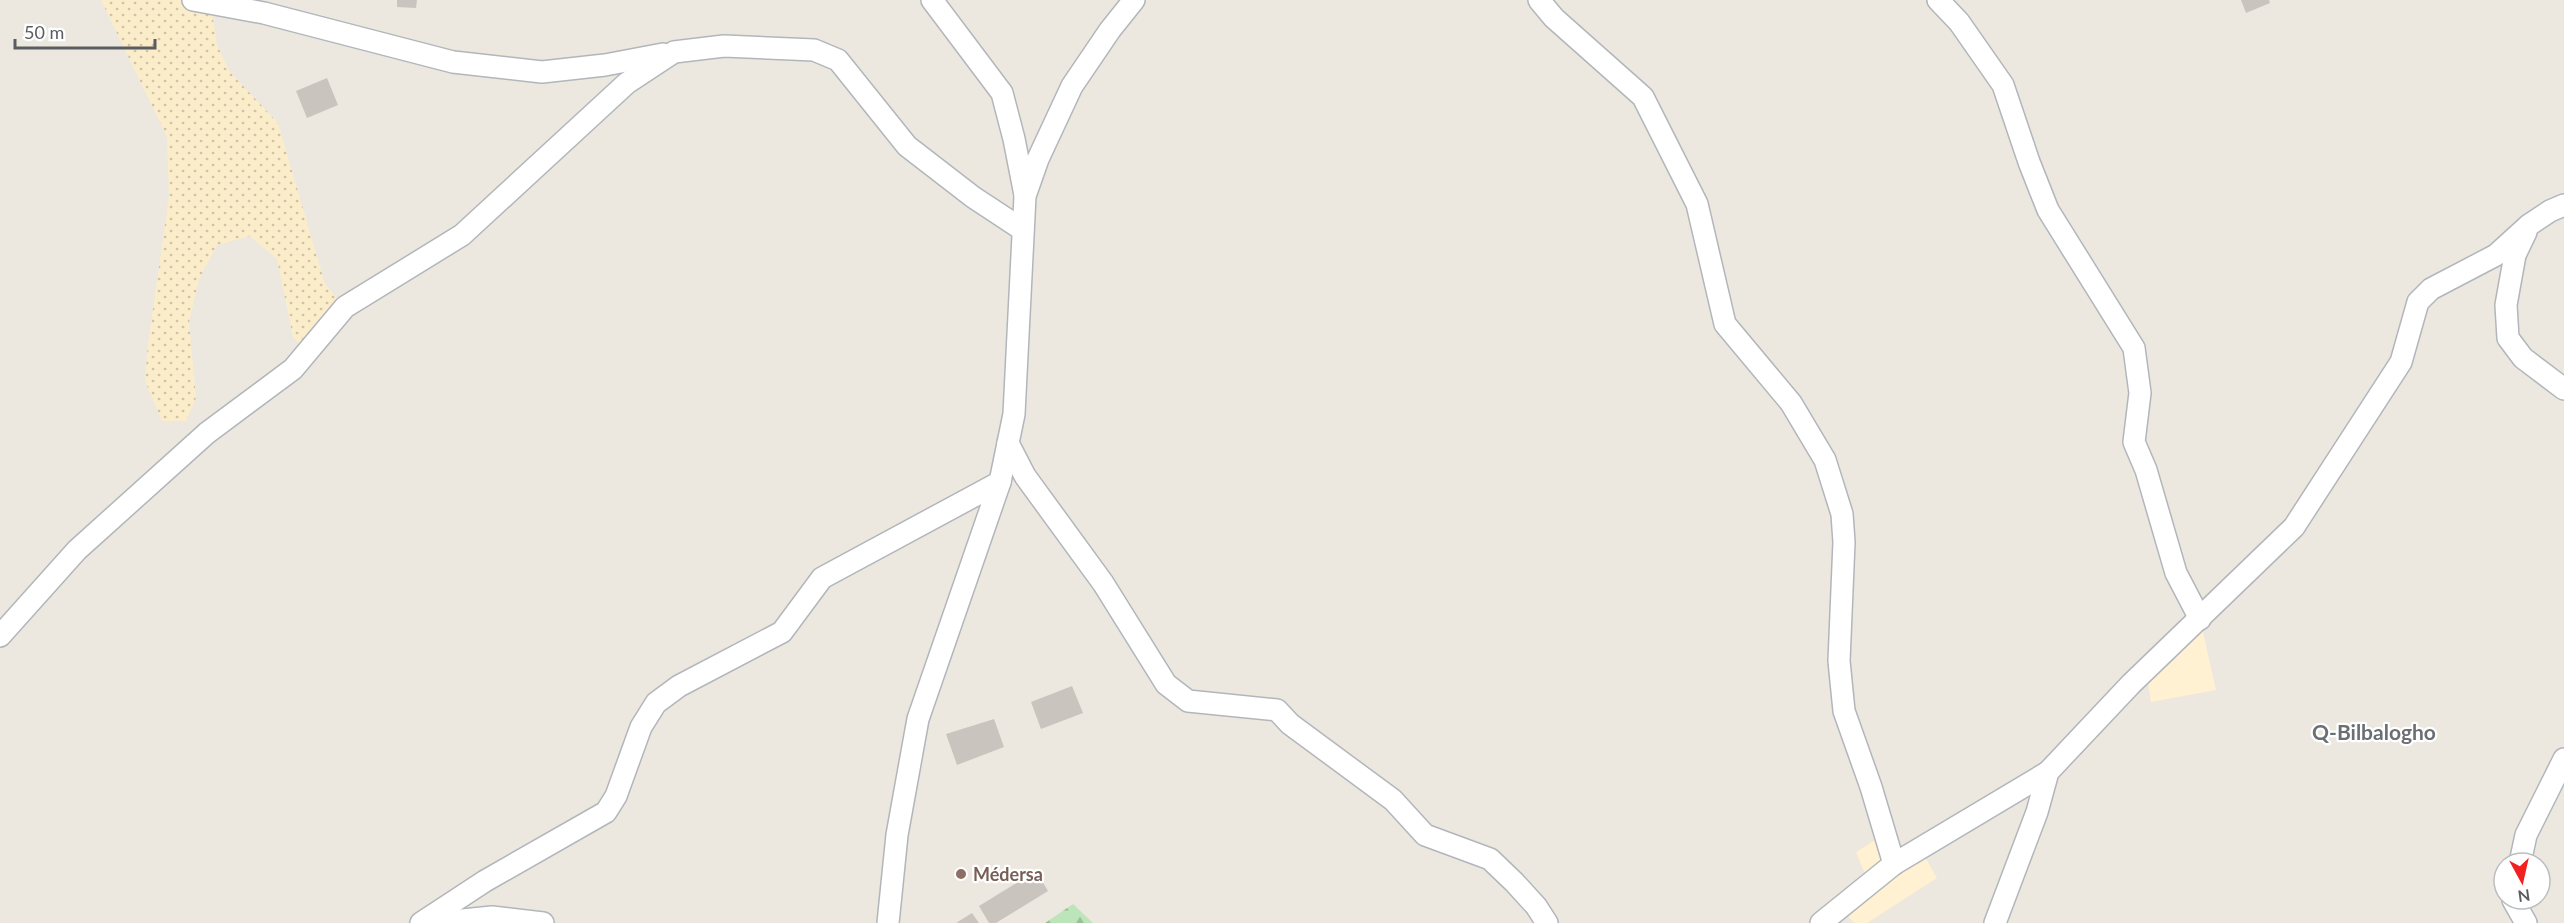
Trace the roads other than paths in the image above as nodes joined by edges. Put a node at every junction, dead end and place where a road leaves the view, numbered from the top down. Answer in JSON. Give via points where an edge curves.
{"nodes":[{"id":1,"x":193,"y":0,"type":"edge"},
{"id":2,"x":932,"y":0,"type":"edge"},
{"id":3,"x":1134,"y":0,"type":"edge"},
{"id":4,"x":1539,"y":0,"type":"edge"},
{"id":5,"x":1938,"y":0,"type":"edge"},
{"id":6,"x":1953,"y":0,"type":"edge"},
{"id":7,"x":1959,"y":22,"type":"junction"},
{"id":8,"x":674,"y":52,"type":"junction"},
{"id":9,"x":1025,"y":196,"type":"junction"},
{"id":10,"x":2564,"y":205,"type":"edge"},
{"id":11,"x":2529,"y":225,"type":"junction"},
{"id":12,"x":1023,"y":230,"type":"junction"},
{"id":13,"x":2564,"y":389,"type":"edge"},
{"id":14,"x":1008,"y":443,"type":"junction"},
{"id":15,"x":1000,"y":482,"type":"junction"},
{"id":16,"x":2200,"y":619,"type":"junction"},
{"id":17,"x":0,"y":636,"type":"edge"},
{"id":18,"x":2564,"y":759,"type":"edge"},
{"id":19,"x":2048,"y":772,"type":"junction"},
{"id":20,"x":2523,"y":851,"type":"edge"},
{"id":21,"x":1894,"y":864,"type":"junction"},
{"id":22,"x":420,"y":923,"type":"edge"},
{"id":23,"x":433,"y":923,"type":"edge"},
{"id":24,"x":543,"y":923,"type":"edge"},
{"id":25,"x":888,"y":923,"type":"edge"},
{"id":26,"x":1547,"y":923,"type":"edge"},
{"id":27,"x":1821,"y":923,"type":"edge"},
{"id":28,"x":1995,"y":923,"type":"edge"}],
"edges":[{"from":1,"to":8,"type":"street","via":[[264,13],[453,62],[542,72]]},
{"from":2,"to":9,"type":"street","via":[[1002,93]]},
{"from":3,"to":9,"type":"street","via":[[1072,86]]},
{"from":4,"to":21,"type":"street","via":[[1643,97],[1697,204],[1725,324],[1791,403],[1826,460],[1842,514],[1839,661],[1844,711]]},
{"from":5,"to":7,"type":"street"},
{"from":6,"to":7,"type":"street"},
{"from":7,"to":16,"type":"street","via":[[2003,85],[2048,210],[2134,348],[2140,393],[2134,442],[2176,573]]},
{"from":8,"to":12,"type":"street","via":[[724,46],[814,50],[838,60],[907,146]]},
{"from":8,"to":17,"type":"street","via":[[627,83],[462,235],[345,308],[293,369],[207,433],[77,550]]},
{"from":9,"to":12,"type":"street"},
{"from":10,"to":11,"type":"street"},
{"from":11,"to":13,"type":"street","via":[[2515,255],[2506,305],[2508,338],[2523,358]]},
{"from":11,"to":16,"type":"street","via":[[2496,255],[2431,289],[2418,302],[2401,362],[2294,527]]},
{"from":12,"to":14,"type":"street","via":[[1014,414]]},
{"from":14,"to":15,"type":"street"},
{"from":14,"to":26,"type":"street","via":[[1025,476],[1103,583],[1166,684],[1188,701],[1277,710],[1290,724],[1393,800],[1425,835],[1490,859],[1536,906]]},
{"from":15,"to":22,"type":"street","via":[[822,578],[782,632],[679,686],[656,703],[641,727],[616,796],[606,812],[485,880]]},
{"from":15,"to":25,"type":"street","via":[[918,719],[897,835]]},
{"from":16,"to":19,"type":"street","via":[[2131,684]]},
{"from":18,"to":20,"type":"street","via":[[2526,835]]},
{"from":19,"to":21,"type":"street"},
{"from":19,"to":28,"type":"street"},
{"from":21,"to":27,"type":"street"},
{"from":23,"to":24,"type":"street","via":[[492,916]]}]}
